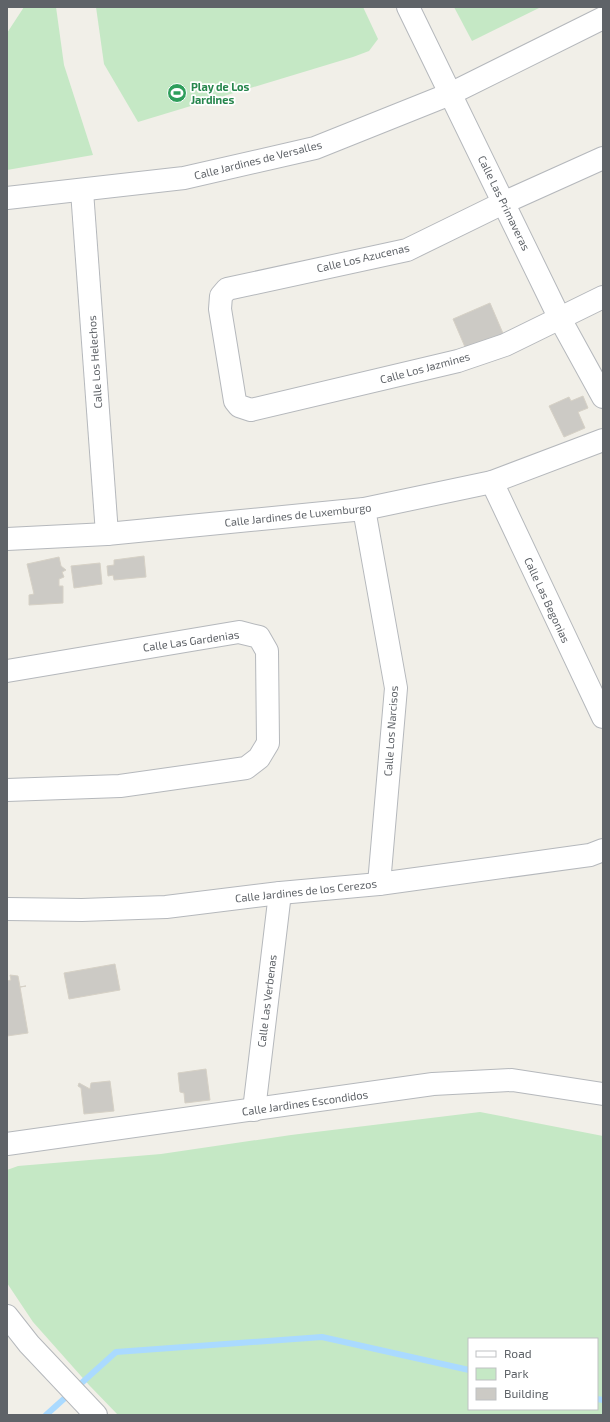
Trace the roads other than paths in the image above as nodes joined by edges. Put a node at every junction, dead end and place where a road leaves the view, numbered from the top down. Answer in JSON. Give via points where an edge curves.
{"nodes":[{"id":1,"x":408,"y":7,"type":"edge"},
{"id":2,"x":603,"y":18,"type":"edge"},
{"id":3,"x":450,"y":94,"type":"junction"},
{"id":4,"x":603,"y":158,"type":"edge"},
{"id":5,"x":82,"y":191,"type":"junction"},
{"id":6,"x":7,"y":198,"type":"edge"},
{"id":7,"x":504,"y":203,"type":"junction"},
{"id":8,"x":603,"y":297,"type":"edge"},
{"id":9,"x":559,"y":317,"type":"junction"},
{"id":10,"x":603,"y":397,"type":"edge"},
{"id":11,"x":239,"y":406,"type":"joint"},
{"id":12,"x":603,"y":440,"type":"edge"},
{"id":13,"x":492,"y":482,"type":"junction"},
{"id":14,"x":364,"y":509,"type":"junction"},
{"id":15,"x":107,"y":534,"type":"junction"},
{"id":16,"x":7,"y":539,"type":"edge"},
{"id":17,"x":7,"y":671,"type":"edge"},
{"id":18,"x":603,"y":717,"type":"edge"},
{"id":19,"x":7,"y":790,"type":"edge"},
{"id":20,"x":603,"y":850,"type":"edge"},
{"id":21,"x":379,"y":884,"type":"junction"},
{"id":22,"x":280,"y":893,"type":"junction"},
{"id":23,"x":7,"y":909,"type":"edge"},
{"id":24,"x":603,"y":1094,"type":"edge"},
{"id":25,"x":254,"y":1110,"type":"junction"},
{"id":26,"x":7,"y":1144,"type":"edge"},
{"id":27,"x":7,"y":1316,"type":"edge"},
{"id":28,"x":96,"y":1415,"type":"edge"}],
"edges":[{"from":1,"to":3,"type":"street","name":"Calle Las Primaveras"},
{"from":2,"to":3,"type":"street","name":"Calle Jardines de Versalles"},
{"from":3,"to":5,"type":"street","name":"Calle Jardines de Versalles","via":[[316,148],[184,178]]},
{"from":3,"to":7,"type":"street","name":"Calle Las Primaveras"},
{"from":4,"to":7,"type":"street","name":"Calle Los Azucenas"},
{"from":5,"to":6,"type":"street","name":"Calle Jardines de Versalles"},
{"from":5,"to":15,"type":"street","name":"Calle Los Helechos"},
{"from":7,"to":9,"type":"street","name":"Calle Las Primaveras"},
{"from":7,"to":11,"type":"street","name":"Calle Los Azucenas","via":[[407,250],[227,289],[221,296],[220,309],[235,401]]},
{"from":8,"to":9,"type":"street","name":"Calle Los Jazmines"},
{"from":9,"to":10,"type":"street","name":"Calle Las Primaveras"},
{"from":9,"to":11,"type":"street","name":"Calle Los Jazmines","via":[[505,345],[458,360],[251,410]]},
{"from":12,"to":13,"type":"street","name":"Calle Jardines de Luxemburgo"},
{"from":13,"to":14,"type":"street","name":"Calle Jardines de Luxemburgo"},
{"from":13,"to":18,"type":"street","name":"Calle Las Begonias"},
{"from":14,"to":15,"type":"street","name":"Calle Jardines de Luxemburgo"},
{"from":14,"to":21,"type":"street","name":"Calle Los Narcisos","via":[[396,688]]},
{"from":15,"to":16,"type":"street","name":"Calle Jardines de Luxemburgo"},
{"from":17,"to":19,"type":"street","name":"Calle Las Gardenias","via":[[239,632],[259,637],[267,651],[268,743],[259,758],[246,768],[120,786]]},
{"from":20,"to":21,"type":"street","name":"Calle Jardines de los Cerezos","via":[[590,855]]},
{"from":21,"to":22,"type":"street","name":"Calle Jardines de los Cerezos"},
{"from":22,"to":23,"type":"street","name":"Calle Jardines de los Cerezos","via":[[166,907]]},
{"from":22,"to":25,"type":"street","name":"Calle Las Verbenas"},
{"from":24,"to":25,"type":"street","name":"Calle Jardines Escondidos","via":[[512,1080],[441,1083]]},
{"from":25,"to":26,"type":"street","name":"Calle Jardines Escondidos"},
{"from":27,"to":28,"type":"street","via":[[29,1344]]}]}
